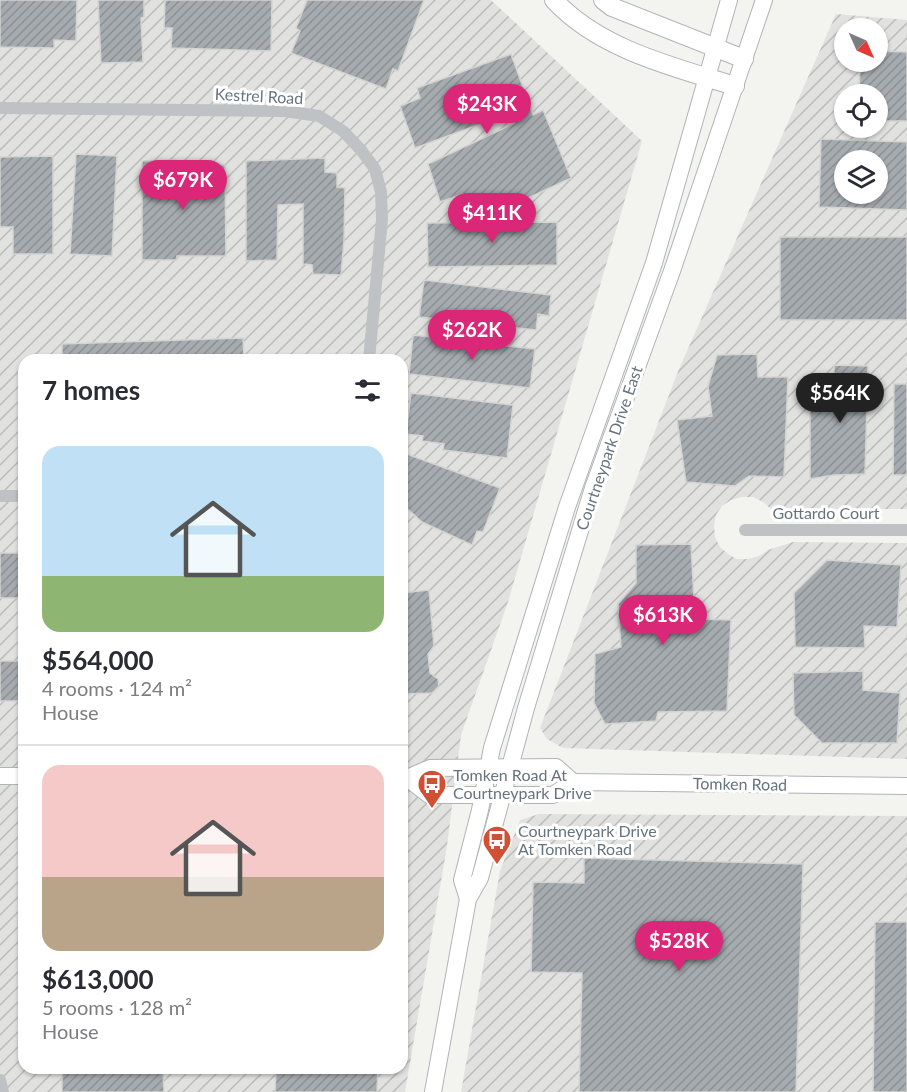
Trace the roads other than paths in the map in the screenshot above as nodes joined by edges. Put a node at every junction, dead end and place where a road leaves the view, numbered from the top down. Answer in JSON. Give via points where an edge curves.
{"nodes":[{"id":1,"x":554,"y":0,"type":"edge"},
{"id":2,"x":603,"y":0,"type":"edge"},
{"id":3,"x":729,"y":0,"type":"edge"},
{"id":4,"x":764,"y":0,"type":"edge"},
{"id":5,"x":717,"y":48,"type":"junction"},
{"id":6,"x":744,"y":59,"type":"junction"},
{"id":7,"x":706,"y":77,"type":"junction"},
{"id":8,"x":735,"y":86,"type":"junction"},
{"id":9,"x":0,"y":108,"type":"edge"},
{"id":10,"x":370,"y":354,"type":"edge"},
{"id":11,"x":0,"y":495,"type":"edge"},
{"id":12,"x":18,"y":496,"type":"edge"},
{"id":13,"x":745,"y":530,"type":"dead end"},
{"id":14,"x":907,"y":530,"type":"edge"},
{"id":15,"x":488,"y":767,"type":"junction"},
{"id":16,"x":511,"y":767,"type":"junction"},
{"id":17,"x":0,"y":776,"type":"edge"},
{"id":18,"x":18,"y":776,"type":"edge"},
{"id":19,"x":408,"y":777,"type":"edge"},
{"id":20,"x":408,"y":780,"type":"edge"},
{"id":21,"x":573,"y":782,"type":"junction"},
{"id":22,"x":907,"y":786,"type":"edge"},
{"id":23,"x":483,"y":795,"type":"junction"},
{"id":24,"x":502,"y":795,"type":"junction"},
{"id":25,"x":468,"y":899,"type":"junction"},
{"id":26,"x":0,"y":1080,"type":"edge"},
{"id":27,"x":3,"y":1092,"type":"edge"},
{"id":28,"x":433,"y":1092,"type":"edge"}],
"edges":[{"from":1,"to":7,"type":"highway","via":[[600,35],[632,51]]},
{"from":2,"to":5,"type":"highway"},
{"from":3,"to":5,"type":"main road","name":"Courtneypark Drive East"},
{"from":4,"to":6,"type":"main road","name":"Courtneypark Drive East"},
{"from":5,"to":6,"type":"highway"},
{"from":5,"to":7,"type":"main road","name":"Courtneypark Drive East"},
{"from":6,"to":8,"type":"main road","name":"Courtneypark Drive East"},
{"from":7,"to":8,"type":"highway"},
{"from":7,"to":15,"type":"main road","name":"Courtneypark Drive East","via":[[654,262],[567,507]]},
{"from":8,"to":16,"type":"main road","name":"Courtneypark Drive East","via":[[593,488]]},
{"from":9,"to":10,"type":"street","name":"Kestrel Road","via":[[284,111],[319,116],[343,131],[375,169],[381,192]]},
{"from":11,"to":12,"type":"street"},
{"from":13,"to":14,"type":"street","name":"Gottardo Court"},
{"from":15,"to":16,"type":"main road","name":"Tomken Road"},
{"from":15,"to":19,"type":"main road","name":"Tomken Road","via":[[430,768]]},
{"from":15,"to":23,"type":"main road","name":"Courtneypark Drive East"},
{"from":16,"to":21,"type":"main road","name":"Tomken Road","via":[[556,766]]},
{"from":16,"to":24,"type":"main road","name":"Courtneypark Drive East"},
{"from":17,"to":18,"type":"main road"},
{"from":20,"to":23,"type":"main road","name":"Tomken Road","via":[[429,795]]},
{"from":21,"to":22,"type":"main road","name":"Tomken Road"},
{"from":21,"to":24,"type":"main road","name":"Tomken Road","via":[[553,795]]},
{"from":23,"to":24,"type":"main road","name":"Tomken Road"},
{"from":23,"to":25,"type":"main road","name":"Courtneypark Drive East","via":[[462,880]]},
{"from":24,"to":25,"type":"main road","name":"Courtneypark Drive East","via":[[480,878]]},
{"from":25,"to":28,"type":"main road","name":"Courtneypark Drive East"},
{"from":26,"to":27,"type":"street"}]}
